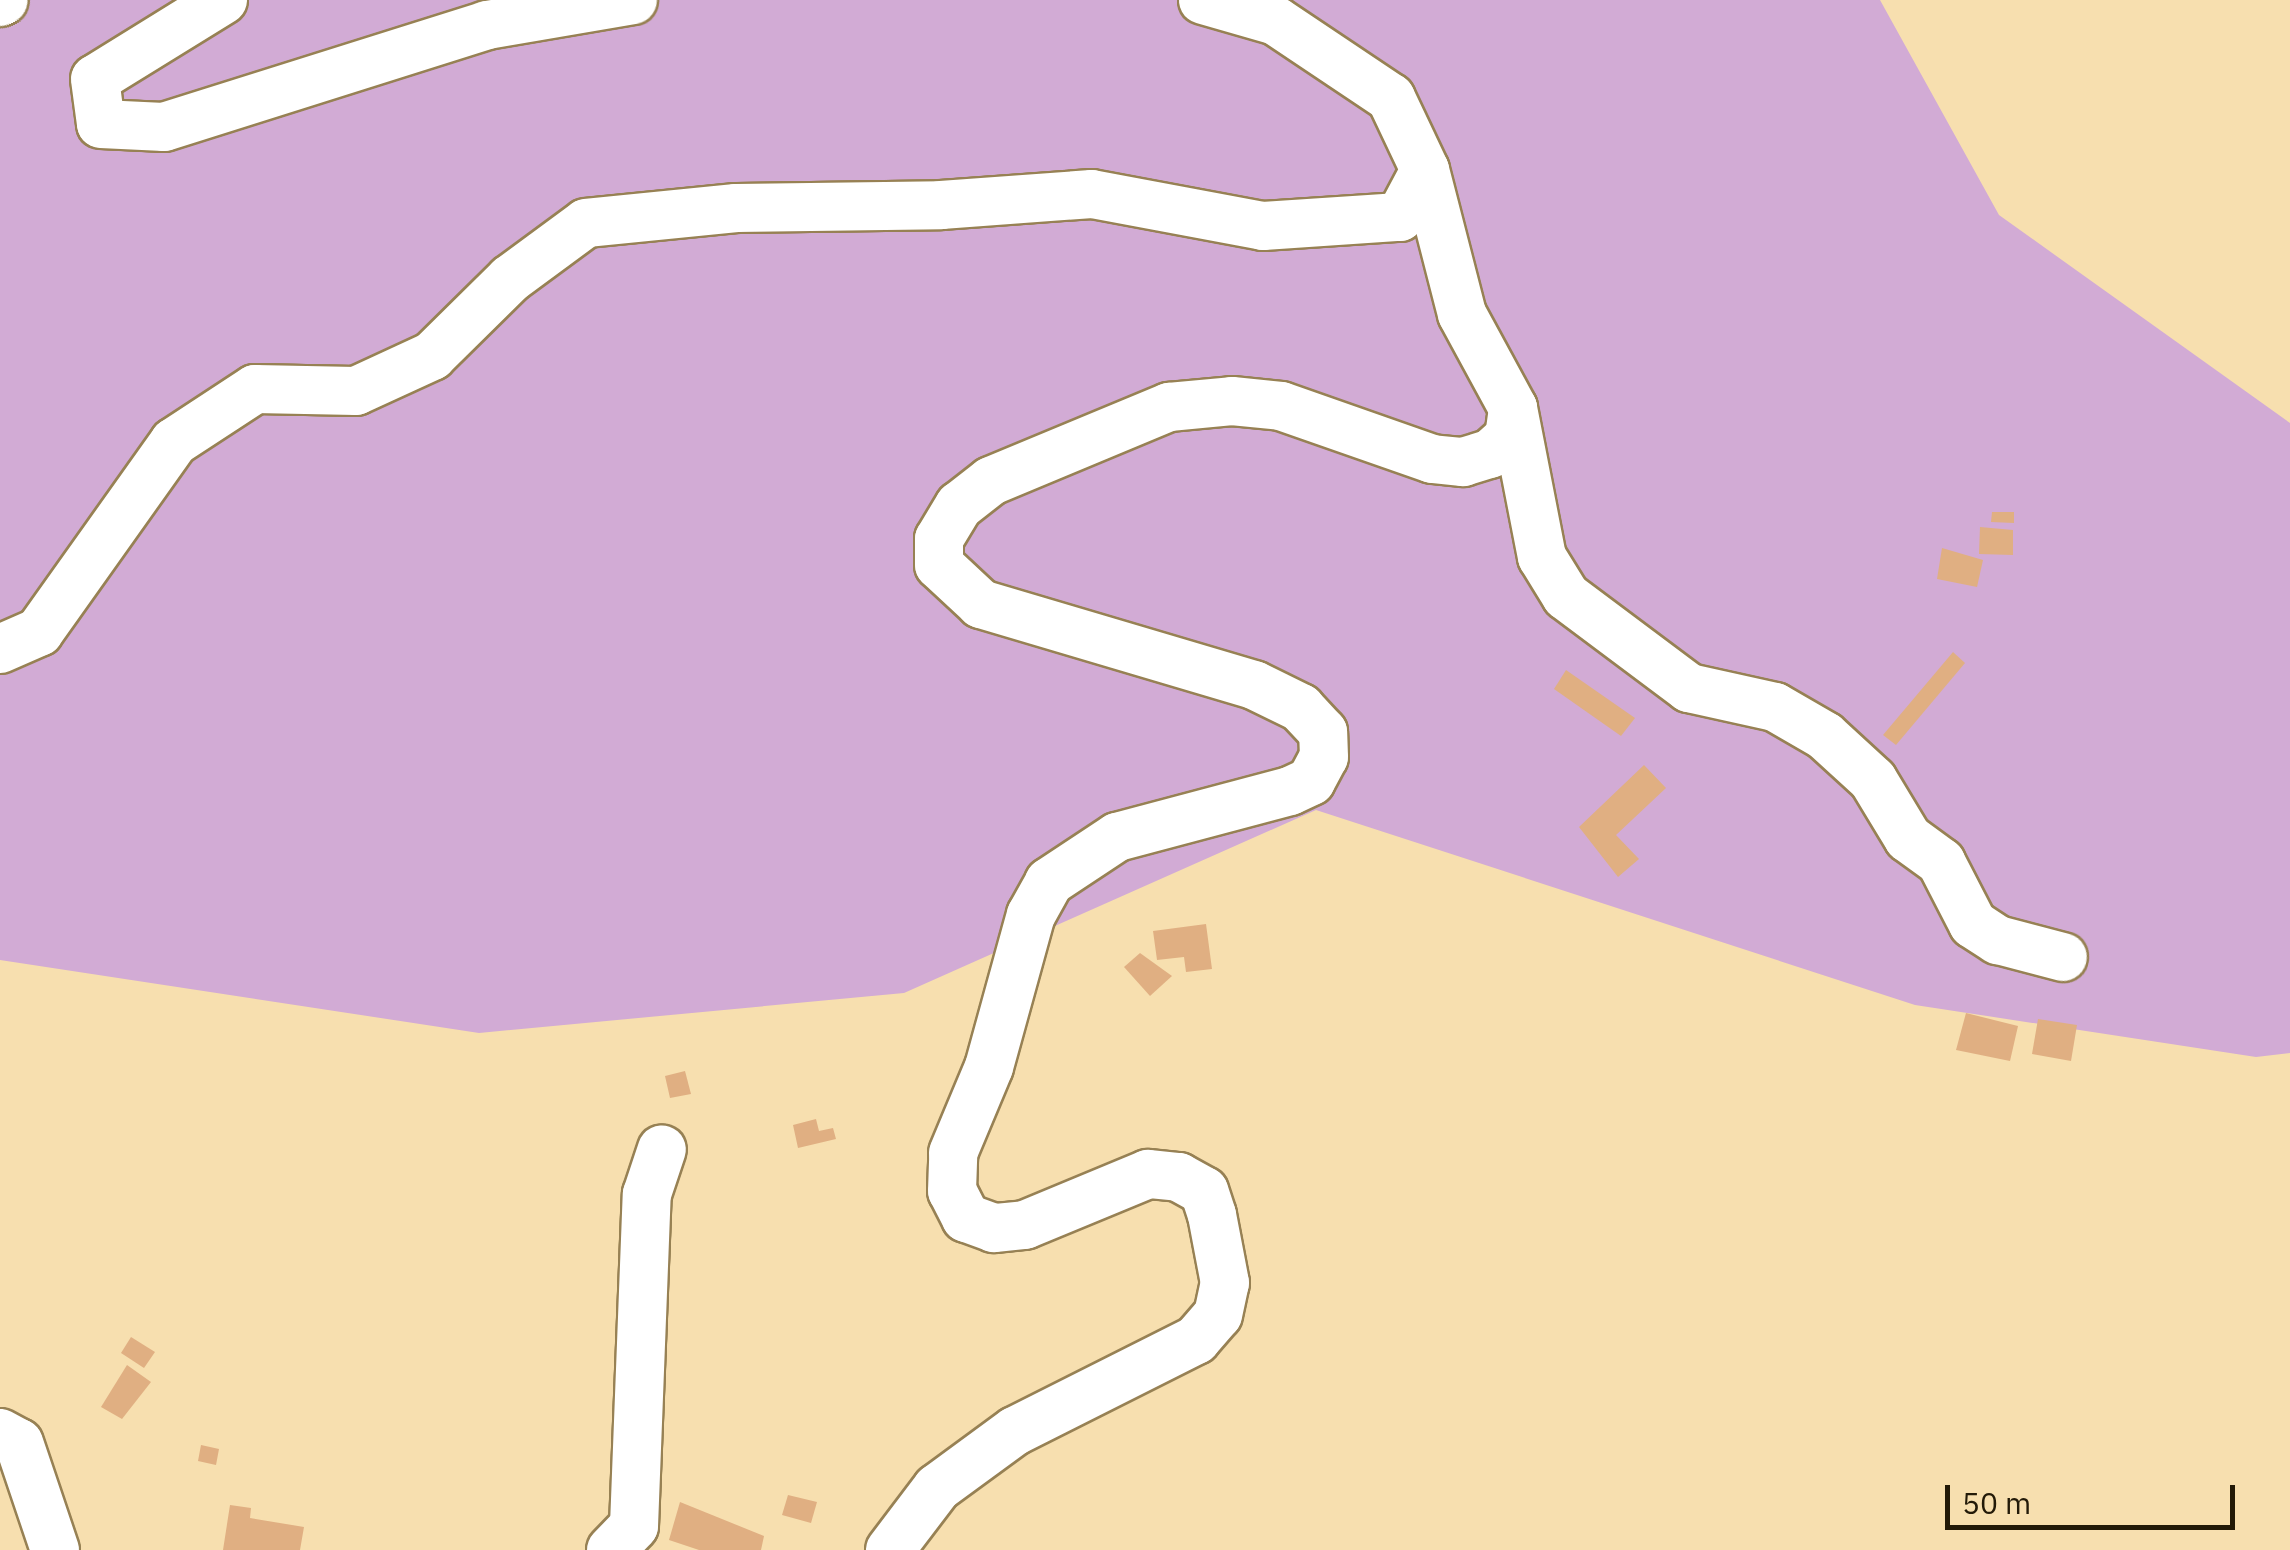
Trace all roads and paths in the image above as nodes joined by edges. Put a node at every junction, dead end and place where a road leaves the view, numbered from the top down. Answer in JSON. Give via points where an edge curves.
{"nodes":[{"id":1,"x":223,"y":0,"type":"edge"},
{"id":2,"x":634,"y":0,"type":"edge"},
{"id":3,"x":1203,"y":0,"type":"edge"},
{"id":4,"x":1425,"y":170,"type":"junction"},
{"id":5,"x":1513,"y":408,"type":"junction"},
{"id":6,"x":0,"y":649,"type":"edge"},
{"id":7,"x":2062,"y":957,"type":"dead end"},
{"id":8,"x":662,"y":1149,"type":"dead end"},
{"id":9,"x":0,"y":1433,"type":"edge"},
{"id":10,"x":55,"y":1550,"type":"edge"},
{"id":11,"x":611,"y":1550,"type":"edge"},
{"id":12,"x":890,"y":1550,"type":"edge"}],
"edges":[{"from":1,"to":2,"type":"street","via":[[95,79],[101,124],[164,126],[486,25]]},
{"from":3,"to":4,"type":"street","via":[[1276,22],[1391,98]]},
{"from":4,"to":5,"type":"street","via":[[1462,314]]},
{"from":4,"to":6,"type":"street","via":[[1400,217],[1263,226],[1092,194],[941,205],[736,208],[586,223],[510,279],[432,356],[356,391],[255,389],[174,442],[38,632]]},
{"from":5,"to":7,"type":"street","via":[[1542,557],[1566,596],[1689,688],[1775,707],[1825,736],[1873,780],[1908,838],[1941,862],[1973,924],[1998,940]]},
{"from":5,"to":12,"type":"street","via":[[1509,437],[1490,454],[1463,462],[1432,459],[1281,406],[1232,400],[1169,407],[991,481],[959,506],[938,539],[939,564],[982,604],[1254,685],[1301,708],[1323,732],[1324,757],[1311,781],[1290,791],[1117,838],[1049,882],[1031,915],[988,1067],[952,1153],[952,1190],[966,1218],[994,1228],[1025,1225],[1148,1174],[1178,1177],[1204,1191],[1225,1284],[1222,1299],[1218,1315],[1196,1340],[1015,1431],[937,1488]]},
{"from":8,"to":11,"type":"street","via":[[646,1194],[634,1526]]},
{"from":9,"to":10,"type":"street","via":[[18,1443]]}]}
